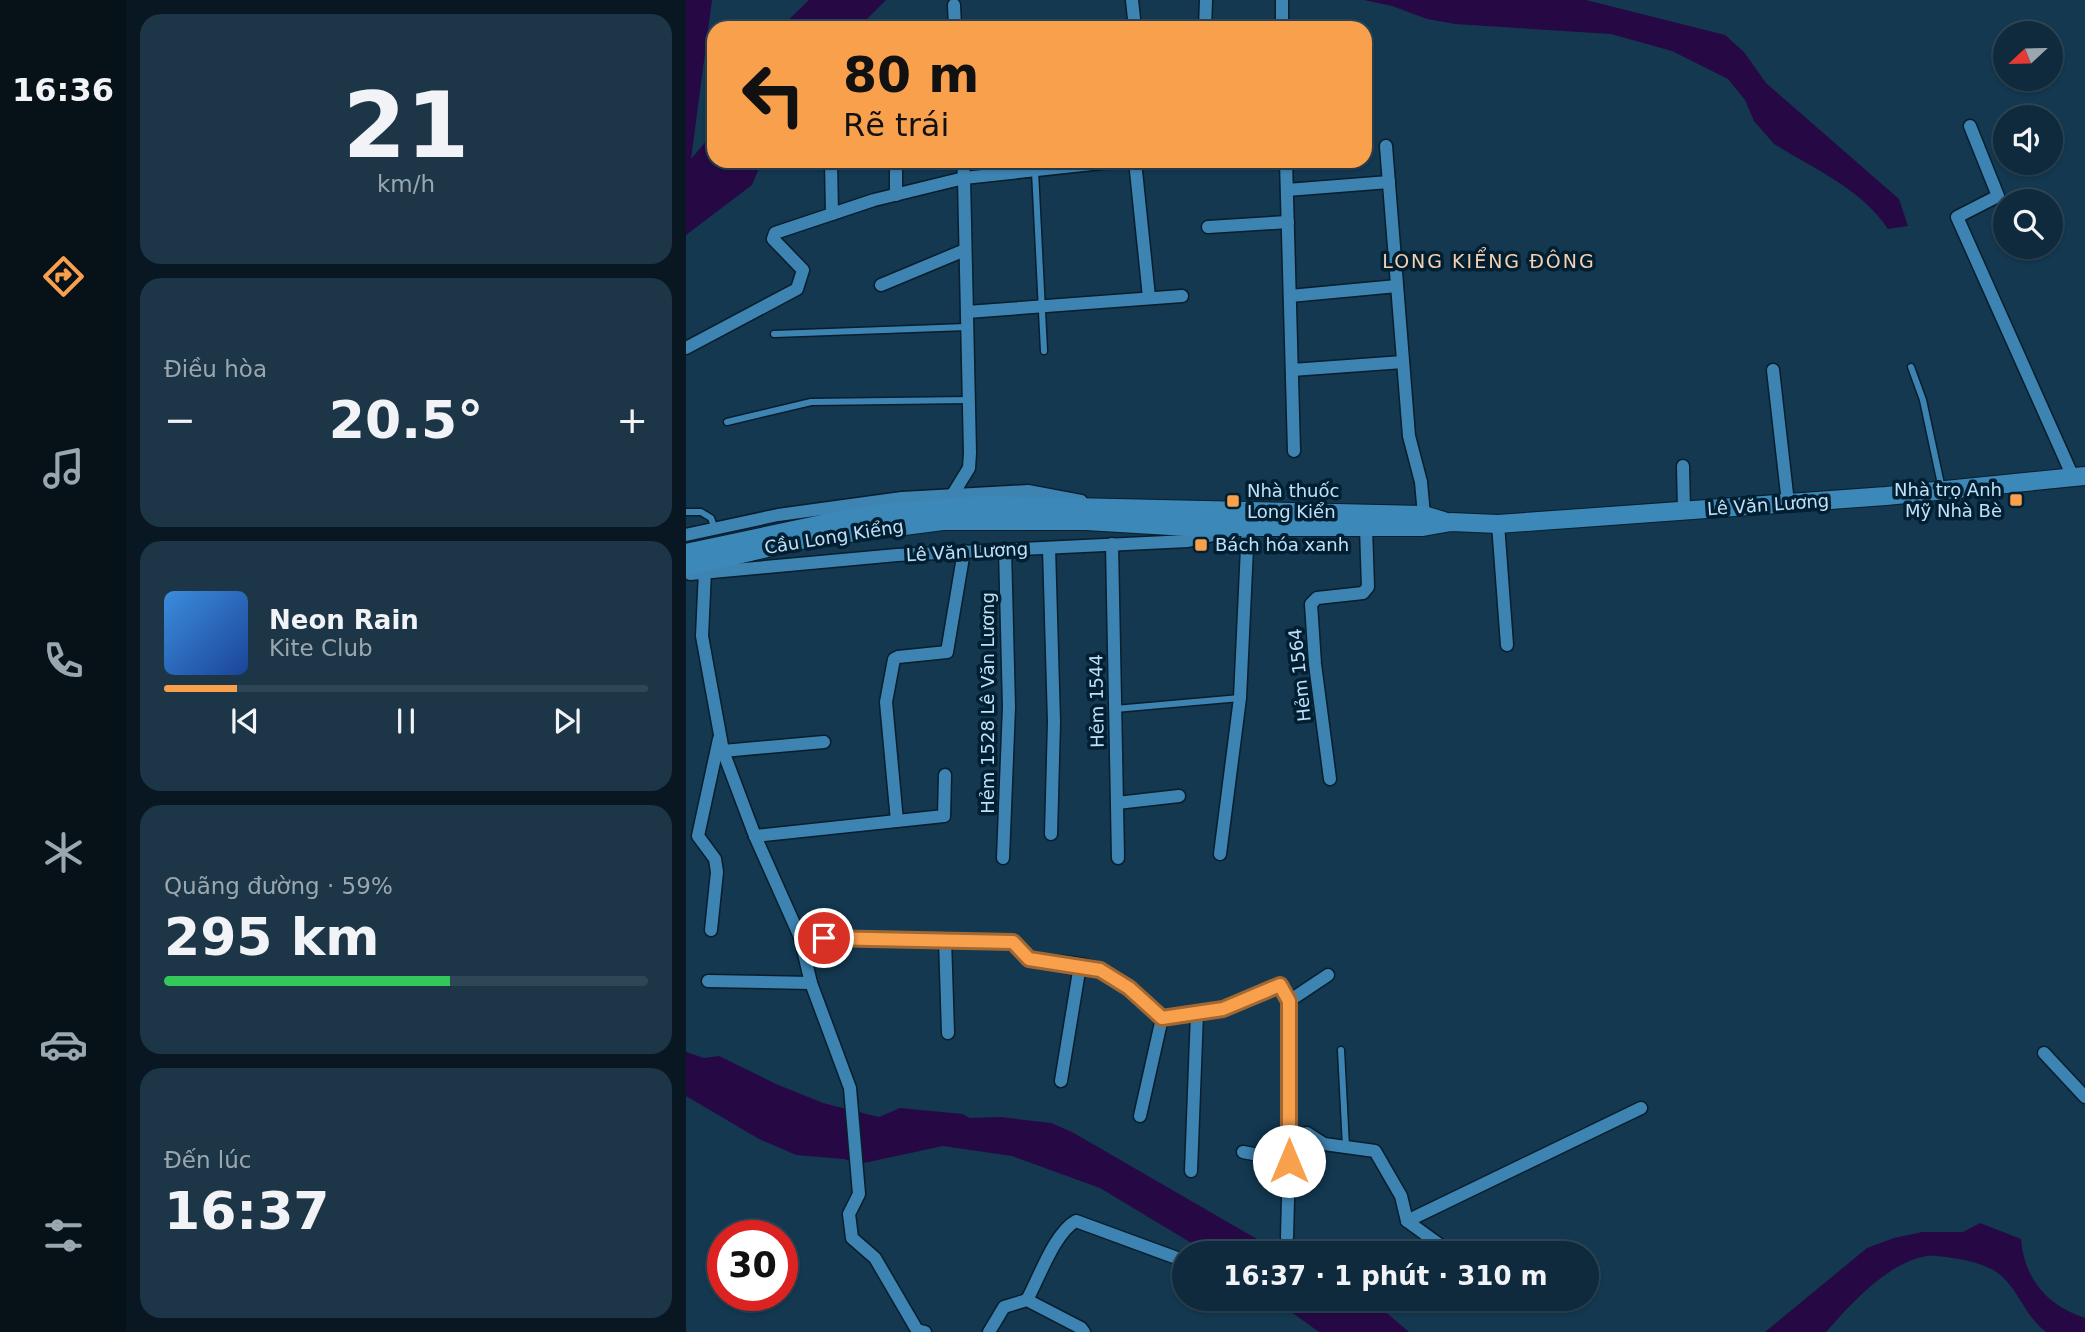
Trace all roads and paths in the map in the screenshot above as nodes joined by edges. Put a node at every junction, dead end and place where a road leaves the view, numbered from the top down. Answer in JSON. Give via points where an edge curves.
{"nodes":[{"id":1,"x":1132,"y":0,"type":"edge"},
{"id":2,"x":1206,"y":0,"type":"edge"},
{"id":3,"x":1282,"y":0,"type":"edge"},
{"id":4,"x":954,"y":5,"type":"dead end"},
{"id":5,"x":955,"y":21,"type":"edge"},
{"id":6,"x":1134,"y":21,"type":"edge"},
{"id":7,"x":1205,"y":21,"type":"edge"},
{"id":8,"x":1282,"y":21,"type":"edge"},
{"id":9,"x":1970,"y":126,"type":"dead end"},
{"id":10,"x":1386,"y":146,"type":"dead end"},
{"id":11,"x":831,"y":168,"type":"edge"},
{"id":12,"x":896,"y":168,"type":"edge"},
{"id":13,"x":963,"y":168,"type":"edge"},
{"id":14,"x":1060,"y":168,"type":"edge"},
{"id":15,"x":1136,"y":168,"type":"edge"},
{"id":16,"x":1286,"y":168,"type":"edge"},
{"id":17,"x":1035,"y":171,"type":"junction"},
{"id":18,"x":964,"y":178,"type":"junction"},
{"id":19,"x":1389,"y":182,"type":"junction"},
{"id":20,"x":1287,"y":190,"type":"junction"},
{"id":21,"x":896,"y":195,"type":"junction"},
{"id":22,"x":832,"y":214,"type":"junction"},
{"id":23,"x":1288,"y":222,"type":"junction"},
{"id":24,"x":1208,"y":227,"type":"dead end"},
{"id":25,"x":965,"y":250,"type":"junction"},
{"id":26,"x":881,"y":285,"type":"dead end"},
{"id":27,"x":1397,"y":286,"type":"junction"},
{"id":28,"x":1182,"y":296,"type":"dead end"},
{"id":29,"x":1290,"y":296,"type":"junction"},
{"id":30,"x":1149,"y":298,"type":"junction"},
{"id":31,"x":1042,"y":306,"type":"junction"},
{"id":32,"x":967,"y":312,"type":"junction"},
{"id":33,"x":967,"y":327,"type":"junction"},
{"id":34,"x":774,"y":334,"type":"dead end"},
{"id":35,"x":686,"y":348,"type":"edge"},
{"id":36,"x":1044,"y":351,"type":"dead end"},
{"id":37,"x":1403,"y":362,"type":"junction"},
{"id":38,"x":1911,"y":367,"type":"dead end"},
{"id":39,"x":1292,"y":370,"type":"junction"},
{"id":40,"x":1773,"y":370,"type":"dead end"},
{"id":41,"x":969,"y":400,"type":"junction"},
{"id":42,"x":727,"y":422,"type":"dead end"},
{"id":43,"x":1294,"y":450,"type":"dead end"},
{"id":44,"x":1683,"y":468,"type":"dead end"},
{"id":45,"x":2079,"y":477,"type":"edge"},
{"id":46,"x":1942,"y":491,"type":"junction"},
{"id":47,"x":953,"y":494,"type":"junction"},
{"id":48,"x":1787,"y":500,"type":"junction"},
{"id":49,"x":1112,"y":507,"type":"junction"},
{"id":50,"x":1684,"y":507,"type":"junction"},
{"id":51,"x":686,"y":512,"type":"edge"},
{"id":52,"x":984,"y":513,"type":"junction"},
{"id":53,"x":1424,"y":515,"type":"junction"},
{"id":54,"x":1451,"y":522,"type":"junction"},
{"id":55,"x":1498,"y":524,"type":"junction"},
{"id":56,"x":1248,"y":526,"type":"junction"},
{"id":57,"x":715,"y":528,"type":"junction"},
{"id":58,"x":1366,"y":528,"type":"junction"},
{"id":59,"x":686,"y":535,"type":"edge"},
{"id":60,"x":1112,"y":544,"type":"junction"},
{"id":61,"x":1049,"y":548,"type":"junction"},
{"id":62,"x":1005,"y":549,"type":"junction"},
{"id":63,"x":964,"y":551,"type":"junction"},
{"id":64,"x":686,"y":553,"type":"edge"},
{"id":65,"x":686,"y":567,"type":"edge"},
{"id":66,"x":705,"y":571,"type":"junction"},
{"id":67,"x":686,"y":575,"type":"edge"},
{"id":68,"x":1507,"y":645,"type":"dead end"},
{"id":69,"x":1240,"y":698,"type":"junction"},
{"id":70,"x":1115,"y":709,"type":"junction"},
{"id":71,"x":720,"y":735,"type":"junction"},
{"id":72,"x":824,"y":742,"type":"dead end"},
{"id":73,"x":723,"y":751,"type":"junction"},
{"id":74,"x":945,"y":775,"type":"dead end"},
{"id":75,"x":1330,"y":779,"type":"dead end"},
{"id":76,"x":1179,"y":796,"type":"dead end"},
{"id":77,"x":1117,"y":803,"type":"junction"},
{"id":78,"x":897,"y":821,"type":"junction"},
{"id":79,"x":1051,"y":834,"type":"dead end"},
{"id":80,"x":755,"y":836,"type":"junction"},
{"id":81,"x":1220,"y":854,"type":"dead end"},
{"id":82,"x":1003,"y":858,"type":"dead end"},
{"id":83,"x":1118,"y":858,"type":"dead end"},
{"id":84,"x":711,"y":930,"type":"dead end"},
{"id":85,"x":800,"y":937,"type":"junction"},
{"id":86,"x":945,"y":939,"type":"junction"},
{"id":87,"x":1080,"y":965,"type":"junction"},
{"id":88,"x":1328,"y":975,"type":"dead end"},
{"id":89,"x":708,"y":981,"type":"dead end"},
{"id":90,"x":811,"y":983,"type":"junction"},
{"id":91,"x":1289,"y":1001,"type":"junction"},
{"id":92,"x":1197,"y":1013,"type":"junction"},
{"id":93,"x":1162,"y":1018,"type":"junction"},
{"id":94,"x":948,"y":1033,"type":"dead end"},
{"id":95,"x":1341,"y":1050,"type":"dead end"},
{"id":96,"x":2045,"y":1053,"type":"dead end"},
{"id":97,"x":1061,"y":1081,"type":"dead end"},
{"id":98,"x":2085,"y":1097,"type":"edge"},
{"id":99,"x":1641,"y":1108,"type":"dead end"},
{"id":100,"x":1140,"y":1116,"type":"dead end"},
{"id":101,"x":1289,"y":1138,"type":"junction"},
{"id":102,"x":1346,"y":1147,"type":"junction"},
{"id":103,"x":1242,"y":1152,"type":"dead end"},
{"id":104,"x":1289,"y":1161,"type":"junction"},
{"id":105,"x":1191,"y":1171,"type":"dead end"},
{"id":106,"x":1407,"y":1221,"type":"junction"},
{"id":107,"x":1287,"y":1237,"type":"dead end"},
{"id":108,"x":1434,"y":1241,"type":"edge"},
{"id":109,"x":1172,"y":1256,"type":"edge"},
{"id":110,"x":1027,"y":1300,"type":"junction"},
{"id":111,"x":925,"y":1332,"type":"edge"},
{"id":112,"x":989,"y":1332,"type":"edge"},
{"id":113,"x":1084,"y":1332,"type":"edge"}],
"edges":[{"from":1,"to":6,"type":"street"},
{"from":2,"to":7,"type":"street"},
{"from":3,"to":8,"type":"street"},
{"from":4,"to":5,"type":"street"},
{"from":9,"to":45,"type":"street","via":[[1998,195],[1957,217]]},
{"from":10,"to":19,"type":"street"},
{"from":11,"to":22,"type":"street"},
{"from":12,"to":21,"type":"street"},
{"from":13,"to":18,"type":"street"},
{"from":14,"to":17,"type":"street"},
{"from":15,"to":30,"type":"street"},
{"from":16,"to":20,"type":"street"},
{"from":17,"to":18,"type":"street"},
{"from":17,"to":31,"type":"lane"},
{"from":18,"to":21,"type":"street"},
{"from":18,"to":25,"type":"street"},
{"from":19,"to":20,"type":"street"},
{"from":19,"to":27,"type":"street"},
{"from":20,"to":23,"type":"street"},
{"from":21,"to":22,"type":"street"},
{"from":22,"to":35,"type":"street","via":[[775,233],[774,239],[803,270],[797,289]]},
{"from":23,"to":24,"type":"street"},
{"from":23,"to":29,"type":"street"},
{"from":25,"to":26,"type":"street"},
{"from":25,"to":32,"type":"street"},
{"from":27,"to":29,"type":"street"},
{"from":27,"to":37,"type":"street"},
{"from":28,"to":30,"type":"street"},
{"from":29,"to":39,"type":"street"},
{"from":30,"to":31,"type":"street"},
{"from":31,"to":32,"type":"street"},
{"from":31,"to":36,"type":"lane"},
{"from":32,"to":33,"type":"street"},
{"from":33,"to":34,"type":"lane"},
{"from":33,"to":41,"type":"street"},
{"from":37,"to":39,"type":"street"},
{"from":37,"to":53,"type":"street","via":[[1409,436],[1422,482]]},
{"from":38,"to":46,"type":"lane","via":[[1926,412]]},
{"from":39,"to":43,"type":"street"},
{"from":40,"to":48,"type":"street"},
{"from":41,"to":42,"type":"lane","via":[[803,403]]},
{"from":41,"to":47,"type":"street","via":[[969,468]]},
{"from":44,"to":50,"type":"street"},
{"from":45,"to":46,"type":"main road","name":"Lê Văn Lương"},
{"from":46,"to":48,"type":"main road","name":"Lê Văn Lương"},
{"from":47,"to":49,"type":"street","name":"Lê Văn Lương","via":[[1028,491]]},
{"from":47,"to":57,"type":"street","name":"Lê Văn Lương","via":[[831,507]]},
{"from":48,"to":50,"type":"main road","name":"Lê Văn Lương"},
{"from":49,"to":52,"type":"main road","name":"Lê Văn Lương"},
{"from":49,"to":53,"type":"main road","name":"Lê Văn Lương"},
{"from":50,"to":55,"type":"main road","name":"Lê Văn Lương"},
{"from":51,"to":57,"type":"lane","via":[[701,512],[711,518]]},
{"from":52,"to":56,"type":"main road","name":"Lê Văn Lương","via":[[1187,527]]},
{"from":52,"to":64,"type":"main road","name":"Cầu Long Kiểng","via":[[888,512]]},
{"from":52,"to":65,"type":"main road","name":"Cầu Long Kiểng","via":[[810,538]]},
{"from":53,"to":54,"type":"main road","name":"Lê Văn Lương"},
{"from":54,"to":55,"type":"main road","name":"Lê Văn Lương"},
{"from":54,"to":58,"type":"main road","name":"Lê Văn Lương"},
{"from":55,"to":68,"type":"street"},
{"from":56,"to":58,"type":"main road","name":"Lê Văn Lương"},
{"from":56,"to":60,"type":"street","name":"Lê Văn Lương","via":[[1188,541]]},
{"from":56,"to":69,"type":"street"},
{"from":57,"to":59,"type":"street","name":"Lê Văn Lương"},
{"from":58,"to":75,"type":"street","name":"Hẻm 1564","via":[[1368,587],[1363,593],[1317,598],[1311,604]]},
{"from":60,"to":61,"type":"street","name":"Lê Văn Lương"},
{"from":60,"to":70,"type":"street","name":"Hẻm 1544"},
{"from":61,"to":62,"type":"street","name":"Lê Văn Lương"},
{"from":61,"to":79,"type":"street","via":[[1054,722]]},
{"from":62,"to":63,"type":"street","name":"Lê Văn Lương"},
{"from":62,"to":82,"type":"street","name":"Hẻm 1528 Lê Văn Lương","via":[[1009,708]]},
{"from":63,"to":66,"type":"street","name":"Lê Văn Lương"},
{"from":63,"to":78,"type":"street","via":[[947,652],[894,659],[886,702]]},
{"from":66,"to":67,"type":"street","name":"Lê Văn Lương"},
{"from":66,"to":71,"type":"street","via":[[702,636]]},
{"from":69,"to":70,"type":"lane"},
{"from":69,"to":81,"type":"street"},
{"from":70,"to":77,"type":"street","name":"Hẻm 1544"},
{"from":71,"to":73,"type":"street"},
{"from":71,"to":84,"type":"street","via":[[698,836],[715,859],[717,873]]},
{"from":72,"to":73,"type":"street"},
{"from":73,"to":80,"type":"street"},
{"from":74,"to":78,"type":"street","via":[[944,816]]},
{"from":76,"to":77,"type":"street"},
{"from":77,"to":83,"type":"street","name":"Hẻm 1544"},
{"from":78,"to":80,"type":"street"},
{"from":80,"to":85,"type":"street"},
{"from":85,"to":86,"type":"street"},
{"from":85,"to":90,"type":"street"},
{"from":86,"to":87,"type":"street","via":[[1013,942],[1029,959]]},
{"from":86,"to":94,"type":"street"},
{"from":87,"to":93,"type":"street","via":[[1100,970],[1129,988]]},
{"from":87,"to":97,"type":"street"},
{"from":88,"to":91,"type":"street"},
{"from":89,"to":90,"type":"street"},
{"from":90,"to":111,"type":"street","via":[[850,1088],[859,1194],[849,1214],[852,1238],[875,1258],[917,1330]]},
{"from":91,"to":92,"type":"street","via":[[1280,985],[1223,1009]]},
{"from":91,"to":101,"type":"street"},
{"from":92,"to":93,"type":"street"},
{"from":92,"to":105,"type":"street"},
{"from":93,"to":100,"type":"street"},
{"from":95,"to":102,"type":"lane"},
{"from":96,"to":98,"type":"street"},
{"from":99,"to":106,"type":"street"},
{"from":101,"to":102,"type":"street","via":[[1307,1133],[1324,1144]]},
{"from":101,"to":104,"type":"street"},
{"from":102,"to":106,"type":"street","via":[[1375,1151],[1402,1196]]},
{"from":103,"to":104,"type":"street"},
{"from":104,"to":107,"type":"street"},
{"from":106,"to":108,"type":"street"},
{"from":109,"to":110,"type":"street","via":[[1076,1221],[1061,1235]]},
{"from":110,"to":112,"type":"street","via":[[1004,1307]]},
{"from":110,"to":113,"type":"street"}]}
